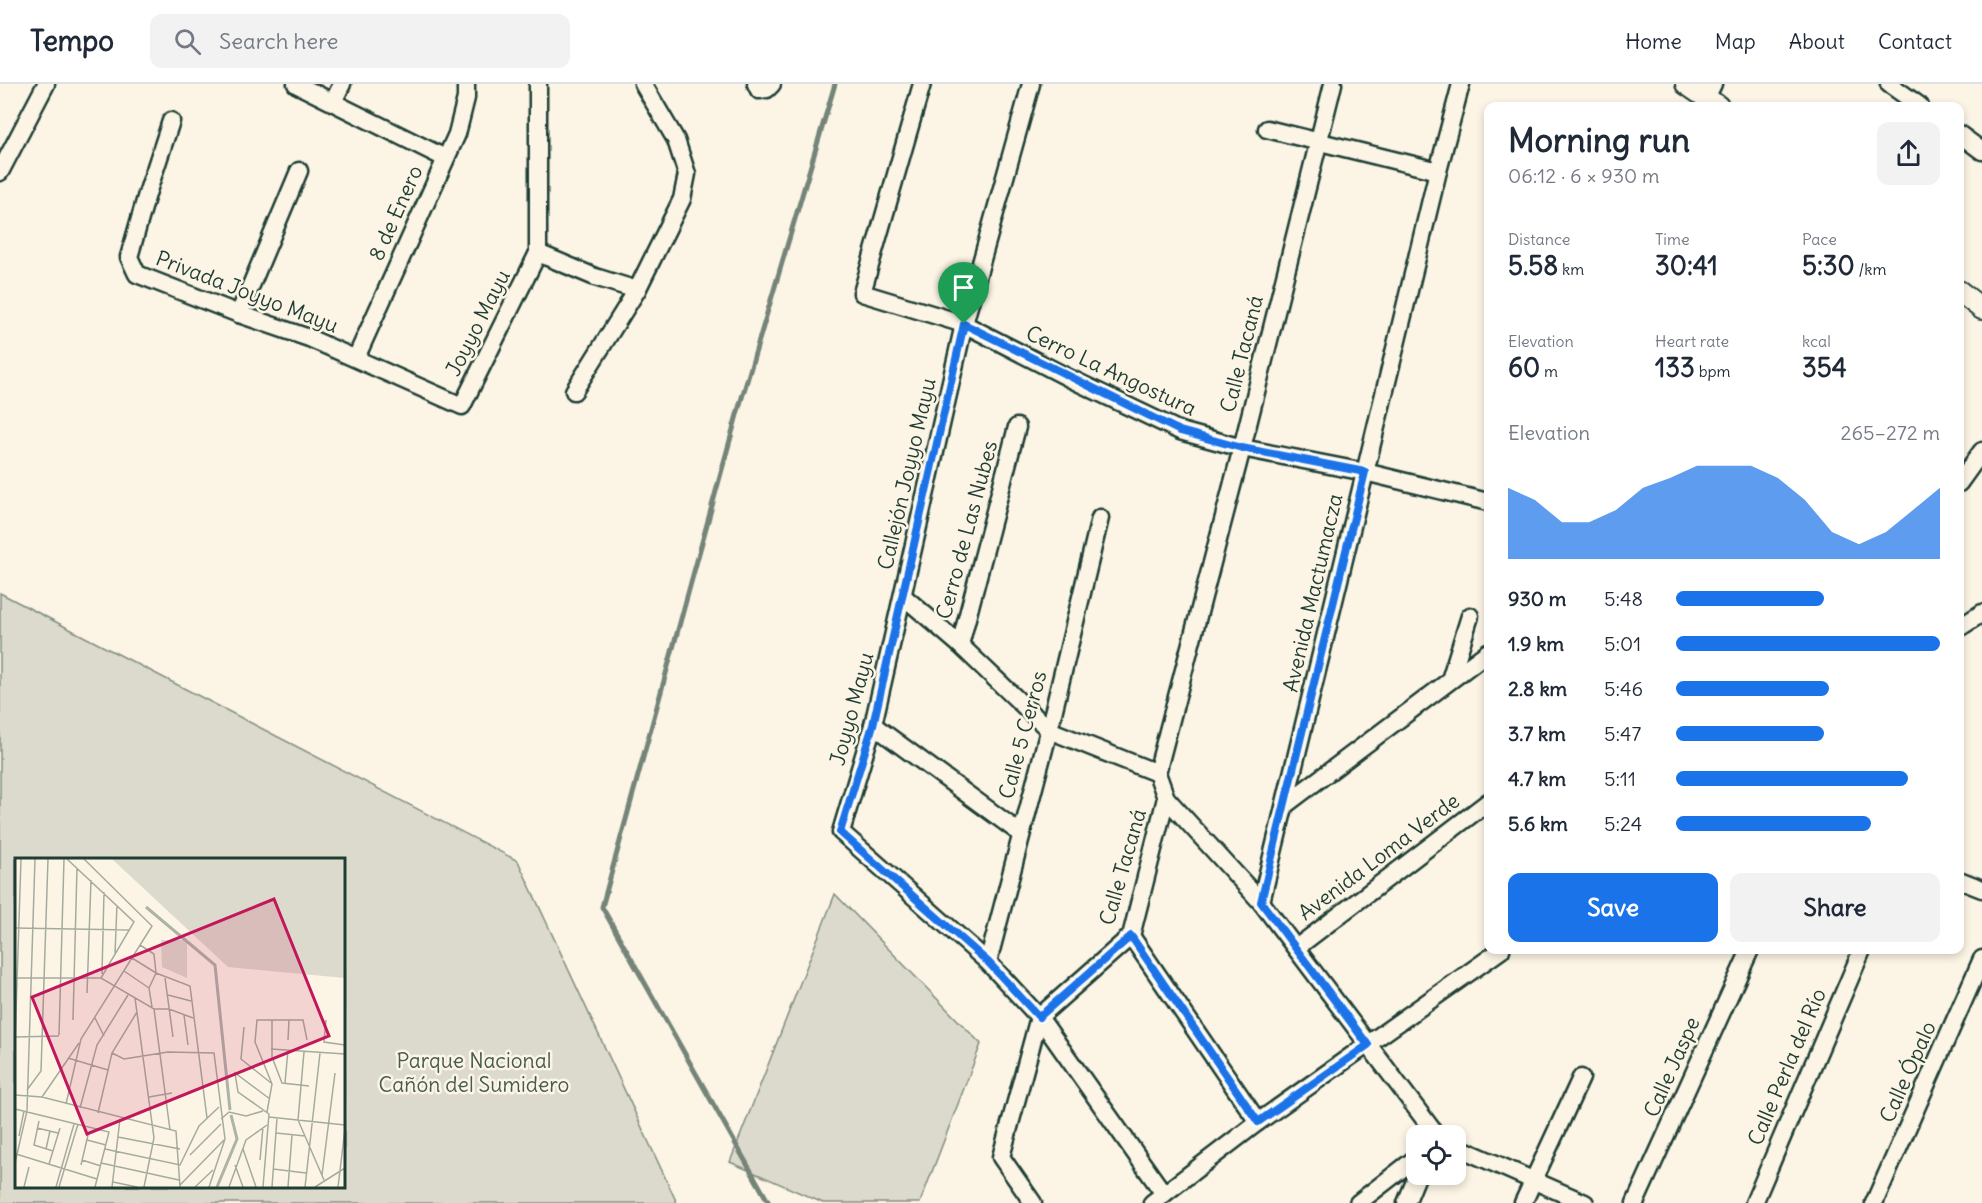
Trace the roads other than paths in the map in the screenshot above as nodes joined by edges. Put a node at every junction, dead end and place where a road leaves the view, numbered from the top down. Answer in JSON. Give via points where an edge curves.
{"nodes":[{"id":1,"x":46,"y":84,"type":"edge"},
{"id":2,"x":296,"y":84,"type":"edge"},
{"id":3,"x":342,"y":84,"type":"edge"},
{"id":4,"x":466,"y":84,"type":"edge"},
{"id":5,"x":538,"y":84,"type":"edge"},
{"id":6,"x":643,"y":84,"type":"edge"},
{"id":7,"x":922,"y":84,"type":"edge"},
{"id":8,"x":1031,"y":84,"type":"edge"},
{"id":9,"x":1333,"y":84,"type":"edge"},
{"id":10,"x":1461,"y":84,"type":"edge"},
{"id":11,"x":1686,"y":84,"type":"edge"},
{"id":12,"x":1889,"y":84,"type":"edge"},
{"id":13,"x":1712,"y":96,"type":"edge"},
{"id":14,"x":333,"y":102,"type":"junction"},
{"id":15,"x":1914,"y":102,"type":"edge"},
{"id":16,"x":171,"y":121,"type":"dead end"},
{"id":17,"x":1267,"y":129,"type":"dead end"},
{"id":18,"x":1964,"y":138,"type":"edge"},
{"id":19,"x":1317,"y":142,"type":"junction"},
{"id":20,"x":1982,"y":151,"type":"edge"},
{"id":21,"x":445,"y":158,"type":"junction"},
{"id":22,"x":299,"y":171,"type":"dead end"},
{"id":23,"x":1438,"y":171,"type":"junction"},
{"id":24,"x":0,"y":172,"type":"edge"},
{"id":25,"x":538,"y":254,"type":"junction"},
{"id":26,"x":637,"y":290,"type":"junction"},
{"id":27,"x":1964,"y":295,"type":"edge"},
{"id":28,"x":1982,"y":309,"type":"edge"},
{"id":29,"x":239,"y":314,"type":"junction"},
{"id":30,"x":964,"y":324,"type":"junction"},
{"id":31,"x":356,"y":358,"type":"junction"},
{"id":32,"x":574,"y":391,"type":"dead end"},
{"id":33,"x":1017,"y":427,"type":"dead end"},
{"id":34,"x":1242,"y":448,"type":"junction"},
{"id":35,"x":1982,"y":451,"type":"edge"},
{"id":36,"x":1365,"y":472,"type":"junction"},
{"id":37,"x":1964,"y":476,"type":"edge"},
{"id":38,"x":1484,"y":501,"type":"edge"},
{"id":39,"x":1100,"y":519,"type":"dead end"},
{"id":40,"x":903,"y":596,"type":"junction"},
{"id":41,"x":1982,"y":613,"type":"edge"},
{"id":42,"x":1470,"y":616,"type":"dead end"},
{"id":43,"x":1964,"y":625,"type":"edge"},
{"id":44,"x":960,"y":645,"type":"junction"},
{"id":45,"x":1484,"y":655,"type":"edge"},
{"id":46,"x":1450,"y":680,"type":"junction"},
{"id":47,"x":873,"y":725,"type":"junction"},
{"id":48,"x":1049,"y":730,"type":"junction"},
{"id":49,"x":1156,"y":773,"type":"junction"},
{"id":50,"x":1166,"y":798,"type":"junction"},
{"id":51,"x":1285,"y":805,"type":"junction"},
{"id":52,"x":1484,"y":805,"type":"edge"},
{"id":53,"x":1020,"y":833,"type":"junction"},
{"id":54,"x":1964,"y":882,"type":"edge"},
{"id":55,"x":1982,"y":889,"type":"edge"},
{"id":56,"x":1261,"y":902,"type":"junction"},
{"id":57,"x":1131,"y":936,"type":"junction"},
{"id":58,"x":1296,"y":948,"type":"junction"},
{"id":59,"x":1495,"y":954,"type":"edge"},
{"id":60,"x":1748,"y":954,"type":"edge"},
{"id":61,"x":1860,"y":954,"type":"edge"},
{"id":62,"x":1982,"y":960,"type":"edge"},
{"id":63,"x":988,"y":962,"type":"junction"},
{"id":64,"x":1039,"y":1017,"type":"junction"},
{"id":65,"x":1368,"y":1045,"type":"junction"},
{"id":66,"x":1581,"y":1078,"type":"dead end"},
{"id":67,"x":1258,"y":1122,"type":"junction"},
{"id":68,"x":1429,"y":1125,"type":"edge"},
{"id":69,"x":1466,"y":1151,"type":"edge"},
{"id":70,"x":1406,"y":1166,"type":"edge"},
{"id":71,"x":1532,"y":1182,"type":"junction"},
{"id":72,"x":1413,"y":1185,"type":"edge"},
{"id":73,"x":1158,"y":1198,"type":"edge"},
{"id":74,"x":1033,"y":1203,"type":"edge"},
{"id":75,"x":1358,"y":1203,"type":"edge"},
{"id":76,"x":1406,"y":1203,"type":"edge"},
{"id":77,"x":1523,"y":1203,"type":"edge"},
{"id":78,"x":1585,"y":1203,"type":"edge"},
{"id":79,"x":1635,"y":1203,"type":"edge"},
{"id":80,"x":1754,"y":1203,"type":"edge"},
{"id":81,"x":1874,"y":1203,"type":"edge"}],
"edges":[{"from":1,"to":24,"type":"street"},
{"from":2,"to":14,"type":"street"},
{"from":3,"to":14,"type":"street"},
{"from":4,"to":21,"type":"street","name":"8 de Enero","via":[[457,134]]},
{"from":5,"to":25,"type":"street"},
{"from":6,"to":26,"type":"street","via":[[676,140],[687,174],[682,199]]},
{"from":7,"to":30,"type":"street","name":"Cerro La Angostura","via":[[862,293]]},
{"from":8,"to":30,"type":"street","name":"Callejón Joyyo Mayu"},
{"from":9,"to":19,"type":"street","name":"Calle Tacaná"},
{"from":10,"to":23,"type":"street","name":"Avenida Mactumacza"},
{"from":11,"to":13,"type":"street"},
{"from":12,"to":15,"type":"street"},
{"from":14,"to":21,"type":"street"},
{"from":16,"to":29,"type":"street","name":"Privada Joyyo Mayu","via":[[129,257],[137,274]]},
{"from":17,"to":19,"type":"street"},
{"from":18,"to":20,"type":"street"},
{"from":19,"to":23,"type":"street"},
{"from":19,"to":34,"type":"street","name":"Calle Tacaná"},
{"from":21,"to":31,"type":"street","name":"8 de Enero"},
{"from":22,"to":29,"type":"street"},
{"from":23,"to":36,"type":"street","name":"Avenida Mactumacza"},
{"from":25,"to":26,"type":"street"},
{"from":25,"to":31,"type":"street","name":"Joyyo Mayu","via":[[462,406]]},
{"from":26,"to":32,"type":"street"},
{"from":27,"to":28,"type":"street"},
{"from":29,"to":31,"type":"street","name":"Privada Joyyo Mayu"},
{"from":30,"to":34,"type":"street","name":"Cerro La Angostura","via":[[1180,431]]},
{"from":30,"to":40,"type":"street","name":"Callejón Joyyo Mayu"},
{"from":33,"to":44,"type":"street","name":"Cerro de Las Nubes"},
{"from":34,"to":36,"type":"street","name":"Cerro La Angostura"},
{"from":34,"to":49,"type":"street","name":"Calle Tacaná"},
{"from":35,"to":37,"type":"street"},
{"from":36,"to":38,"type":"street","name":"Cerro La Angostura"},
{"from":36,"to":51,"type":"street","name":"Avenida Mactumacza"},
{"from":39,"to":48,"type":"street","name":"Calle 5 Cerros"},
{"from":40,"to":44,"type":"street"},
{"from":40,"to":47,"type":"street","name":"Joyyo Mayu"},
{"from":41,"to":43,"type":"street"},
{"from":42,"to":46,"type":"street"},
{"from":44,"to":48,"type":"street"},
{"from":45,"to":46,"type":"street"},
{"from":46,"to":51,"type":"street"},
{"from":47,"to":53,"type":"street"},
{"from":47,"to":63,"type":"street","name":"Joyyo Mayu","via":[[840,832]]},
{"from":48,"to":49,"type":"street"},
{"from":48,"to":53,"type":"street","name":"Calle 5 Cerros"},
{"from":49,"to":50,"type":"street"},
{"from":50,"to":56,"type":"street"},
{"from":50,"to":57,"type":"street","name":"Calle Tacaná"},
{"from":51,"to":56,"type":"street","name":"Avenida Mactumacza"},
{"from":52,"to":58,"type":"street","name":"Avenida Loma Verde"},
{"from":53,"to":63,"type":"street","name":"Calle 5 Cerros"},
{"from":54,"to":55,"type":"street"},
{"from":56,"to":58,"type":"street"},
{"from":57,"to":64,"type":"street","name":"Calle Tacaná"},
{"from":57,"to":67,"type":"street"},
{"from":58,"to":65,"type":"street"},
{"from":59,"to":65,"type":"street"},
{"from":60,"to":79,"type":"street","name":"Calle Jaspe"},
{"from":61,"to":80,"type":"street","name":"Calle Perla del Río"},
{"from":62,"to":81,"type":"street","name":"Calle Ópalo"},
{"from":63,"to":64,"type":"street"},
{"from":64,"to":73,"type":"street"},
{"from":64,"to":74,"type":"street","via":[[1001,1157]]},
{"from":65,"to":67,"type":"street"},
{"from":65,"to":68,"type":"street"},
{"from":66,"to":71,"type":"street"},
{"from":67,"to":73,"type":"street"},
{"from":69,"to":71,"type":"street"},
{"from":70,"to":75,"type":"street"},
{"from":71,"to":77,"type":"street"},
{"from":71,"to":78,"type":"street"},
{"from":72,"to":76,"type":"street"}]}
